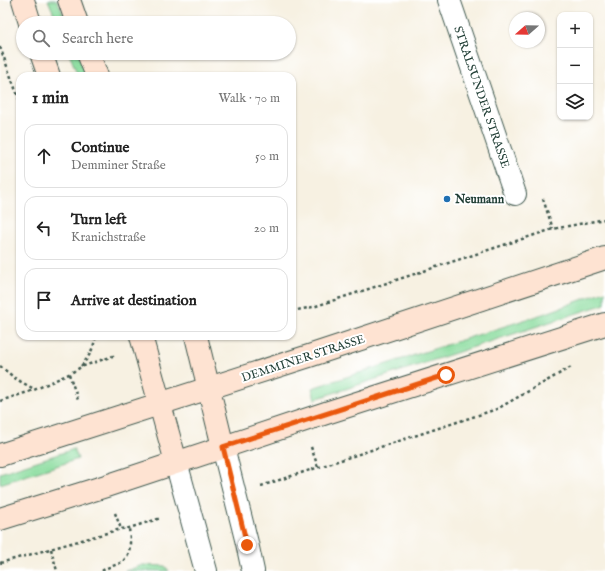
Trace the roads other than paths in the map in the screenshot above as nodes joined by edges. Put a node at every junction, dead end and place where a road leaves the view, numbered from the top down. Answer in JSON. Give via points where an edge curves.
{"nodes":[{"id":1,"x":23,"y":0,"type":"edge"},
{"id":2,"x":69,"y":0,"type":"edge"},
{"id":3,"x":449,"y":0,"type":"edge"},
{"id":4,"x":28,"y":16,"type":"edge"},
{"id":5,"x":75,"y":16,"type":"edge"},
{"id":6,"x":43,"y":60,"type":"edge"},
{"id":7,"x":91,"y":60,"type":"edge"},
{"id":8,"x":48,"y":72,"type":"edge"},
{"id":9,"x":95,"y":72,"type":"edge"},
{"id":10,"x":515,"y":194,"type":"dead end"},
{"id":11,"x":605,"y":258,"type":"edge"},
{"id":12,"x":605,"y":324,"type":"edge"},
{"id":13,"x":142,"y":340,"type":"edge"},
{"id":14,"x":197,"y":340,"type":"edge"},
{"id":15,"x":209,"y":388,"type":"junction"},
{"id":16,"x":160,"y":404,"type":"junction"},
{"id":17,"x":223,"y":447,"type":"junction"},
{"id":18,"x":0,"y":456,"type":"edge"},
{"id":19,"x":176,"y":462,"type":"junction"},
{"id":20,"x":0,"y":519,"type":"edge"},
{"id":21,"x":206,"y":571,"type":"edge"},
{"id":22,"x":253,"y":571,"type":"edge"}],
"edges":[{"from":1,"to":4,"type":"main road"},
{"from":2,"to":5,"type":"main road"},
{"from":3,"to":10,"type":"street","name":"STRALSUNDER STRASSE"},
{"from":6,"to":8,"type":"main road"},
{"from":7,"to":9,"type":"main road"},
{"from":11,"to":15,"type":"main road","name":"DEMMINER STRASSE"},
{"from":12,"to":17,"type":"main road"},
{"from":13,"to":16,"type":"main road"},
{"from":14,"to":15,"type":"main road"},
{"from":15,"to":16,"type":"main road","name":"DEMMINER STRASSE"},
{"from":15,"to":17,"type":"main road"},
{"from":16,"to":18,"type":"main road","name":"DEMMINER STRASSE"},
{"from":16,"to":19,"type":"main road"},
{"from":17,"to":19,"type":"main road"},
{"from":17,"to":22,"type":"street"},
{"from":19,"to":20,"type":"main road"},
{"from":19,"to":21,"type":"street"}]}
